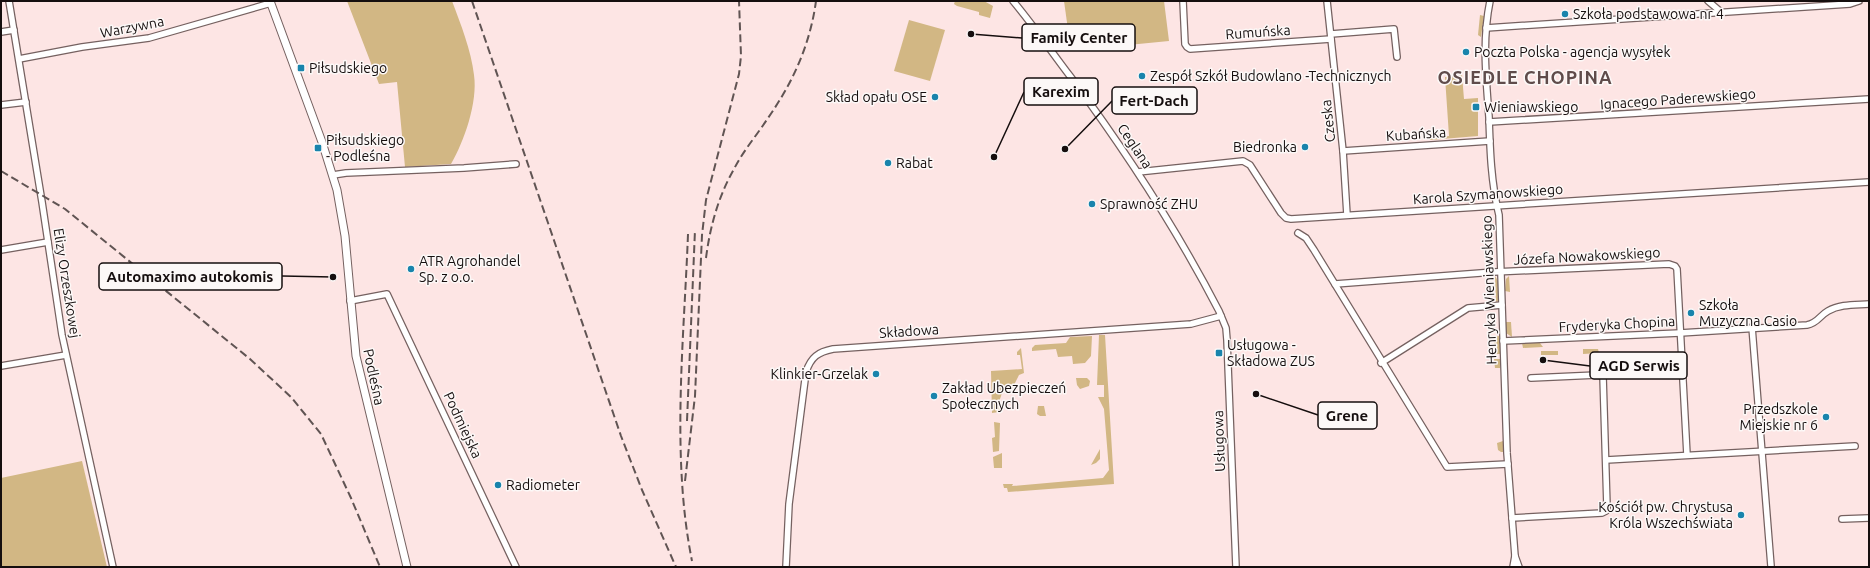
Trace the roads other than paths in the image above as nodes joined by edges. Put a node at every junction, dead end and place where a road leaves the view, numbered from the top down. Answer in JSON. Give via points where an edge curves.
{"nodes":[{"id":1,"x":9,"y":1,"type":"edge"},
{"id":2,"x":1014,"y":1,"type":"edge"},
{"id":3,"x":1183,"y":1,"type":"edge"},
{"id":4,"x":1327,"y":1,"type":"edge"},
{"id":5,"x":1490,"y":1,"type":"edge"},
{"id":6,"x":1708,"y":1,"type":"edge"},
{"id":7,"x":1859,"y":1,"type":"edge"},
{"id":8,"x":270,"y":2,"type":"edge"},
{"id":9,"x":1721,"y":12,"type":"junction"},
{"id":10,"x":1486,"y":28,"type":"junction"},
{"id":11,"x":14,"y":30,"type":"junction"},
{"id":12,"x":1,"y":32,"type":"edge"},
{"id":13,"x":1331,"y":36,"type":"junction"},
{"id":14,"x":1397,"y":57,"type":"dead end"},
{"id":15,"x":19,"y":59,"type":"junction"},
{"id":16,"x":1869,"y":99,"type":"edge"},
{"id":17,"x":26,"y":102,"type":"junction"},
{"id":18,"x":1,"y":105,"type":"edge"},
{"id":19,"x":1489,"y":122,"type":"junction"},
{"id":20,"x":1490,"y":141,"type":"junction"},
{"id":21,"x":1343,"y":151,"type":"junction"},
{"id":22,"x":516,"y":164,"type":"dead end"},
{"id":23,"x":1138,"y":172,"type":"junction"},
{"id":24,"x":333,"y":175,"type":"junction"},
{"id":25,"x":1869,"y":182,"type":"edge"},
{"id":26,"x":1497,"y":206,"type":"junction"},
{"id":27,"x":1347,"y":216,"type":"junction"},
{"id":28,"x":1298,"y":233,"type":"dead end"},
{"id":29,"x":48,"y":242,"type":"junction"},
{"id":30,"x":1,"y":250,"type":"edge"},
{"id":31,"x":1501,"y":272,"type":"junction"},
{"id":32,"x":1335,"y":284,"type":"junction"},
{"id":33,"x":350,"y":301,"type":"junction"},
{"id":34,"x":1869,"y":304,"type":"edge"},
{"id":35,"x":1502,"y":305,"type":"junction"},
{"id":36,"x":1220,"y":316,"type":"junction"},
{"id":37,"x":1752,"y":327,"type":"junction"},
{"id":38,"x":1680,"y":333,"type":"junction"},
{"id":39,"x":1503,"y":340,"type":"junction"},
{"id":40,"x":66,"y":355,"type":"junction"},
{"id":41,"x":1382,"y":363,"type":"junction"},
{"id":42,"x":1,"y":366,"type":"edge"},
{"id":43,"x":1532,"y":378,"type":"dead end"},
{"id":44,"x":1855,"y":446,"type":"dead end"},
{"id":45,"x":1761,"y":452,"type":"junction"},
{"id":46,"x":1687,"y":455,"type":"junction"},
{"id":47,"x":1606,"y":460,"type":"junction"},
{"id":48,"x":1508,"y":464,"type":"junction"},
{"id":49,"x":1512,"y":518,"type":"junction"},
{"id":50,"x":1869,"y":518,"type":"edge"},
{"id":51,"x":1842,"y":519,"type":"dead end"},
{"id":52,"x":1515,"y":556,"type":"junction"},
{"id":53,"x":1771,"y":566,"type":"dead end"},
{"id":54,"x":113,"y":567,"type":"edge"},
{"id":55,"x":407,"y":567,"type":"edge"},
{"id":56,"x":516,"y":567,"type":"edge"},
{"id":57,"x":786,"y":567,"type":"edge"},
{"id":58,"x":1236,"y":567,"type":"edge"},
{"id":59,"x":1513,"y":567,"type":"edge"},
{"id":60,"x":1519,"y":567,"type":"edge"}],
"edges":[{"from":1,"to":11,"type":"street","name":"Elizy Orzeszkowej"},
{"from":2,"to":23,"type":"street","name":"Ceglana","via":[[1105,123]]},
{"from":3,"to":13,"type":"street","name":"Rumuńska","via":[[1187,47],[1190,49]]},
{"from":4,"to":13,"type":"street","name":"Czeska"},
{"from":5,"to":10,"type":"street","name":"Henryka Wieniawskiego"},
{"from":6,"to":9,"type":"street"},
{"from":7,"to":9,"type":"street","via":[[1850,4]]},
{"from":8,"to":15,"type":"street","name":"Warzywna","via":[[149,38]]},
{"from":8,"to":24,"type":"street","name":"Podleśna"},
{"from":9,"to":10,"type":"street"},
{"from":10,"to":19,"type":"street","name":"Henryka Wieniawskiego","via":[[1484,40]]},
{"from":11,"to":12,"type":"street"},
{"from":11,"to":15,"type":"street","name":"Elizy Orzeszkowej"},
{"from":13,"to":14,"type":"street","name":"Rumuńska","via":[[1394,29]]},
{"from":13,"to":21,"type":"street","name":"Czeska"},
{"from":15,"to":17,"type":"street","name":"Elizy Orzeszkowej"},
{"from":16,"to":19,"type":"street","name":"Ignacego Paderewskiego"},
{"from":17,"to":18,"type":"street"},
{"from":17,"to":29,"type":"street","name":"Elizy Orzeszkowej"},
{"from":19,"to":20,"type":"street","name":"Henryka Wieniawskiego"},
{"from":20,"to":21,"type":"street","name":"Kubańska"},
{"from":20,"to":26,"type":"street","name":"Henryka Wieniawskiego"},
{"from":21,"to":27,"type":"street","name":"Czeska"},
{"from":22,"to":24,"type":"street"},
{"from":23,"to":27,"type":"street","name":"Karola Szymanowskiego","via":[[1243,161],[1250,165],[1286,218]]},
{"from":23,"to":36,"type":"street","name":"Ceglana","via":[[1215,302]]},
{"from":24,"to":33,"type":"street","name":"Podleśna","via":[[343,224]]},
{"from":25,"to":26,"type":"street","name":"Karola Szymanowskiego"},
{"from":26,"to":27,"type":"street","name":"Karola Szymanowskiego"},
{"from":26,"to":31,"type":"street","name":"Henryka Wieniawskiego"},
{"from":28,"to":32,"type":"street","via":[[1306,238]]},
{"from":29,"to":30,"type":"street"},
{"from":29,"to":40,"type":"street","name":"Elizy Orzeszkowej"},
{"from":31,"to":32,"type":"street","name":"Józefa Nowakowskiego"},
{"from":31,"to":35,"type":"street","name":"Henryka Wieniawskiego"},
{"from":31,"to":38,"type":"street","name":"Józefa Nowakowskiego","via":[[1669,264],[1675,266]]},
{"from":32,"to":41,"type":"street"},
{"from":33,"to":55,"type":"street","name":"Podleśna","via":[[359,376]]},
{"from":33,"to":56,"type":"street","name":"Podmiejska","via":[[387,294]]},
{"from":34,"to":37,"type":"street","name":"Fryderyka Chopina","via":[[1838,306],[1825,312],[1815,324]]},
{"from":35,"to":39,"type":"street","name":"Henryka Wieniawskiego"},
{"from":35,"to":41,"type":"street","via":[[1468,308]]},
{"from":36,"to":57,"type":"street","name":"Składowa","via":[[1190,324],[833,349],[816,355],[810,362],[805,379],[789,504]]},
{"from":36,"to":58,"type":"street","name":"Usługowa","via":[[1226,328],[1227,340]]},
{"from":37,"to":38,"type":"street","name":"Fryderyka Chopina"},
{"from":37,"to":45,"type":"street"},
{"from":38,"to":39,"type":"street","name":"Fryderyka Chopina"},
{"from":38,"to":46,"type":"street","name":"Józefa Nowakowskiego"},
{"from":39,"to":48,"type":"street","name":"Henryka Wieniawskiego"},
{"from":40,"to":42,"type":"street"},
{"from":40,"to":54,"type":"street","name":"Elizy Orzeszkowej"},
{"from":41,"to":48,"type":"street","via":[[1447,467]]},
{"from":43,"to":47,"type":"street","via":[[1597,374],[1603,376]]},
{"from":44,"to":45,"type":"street"},
{"from":45,"to":46,"type":"street"},
{"from":45,"to":53,"type":"street"},
{"from":46,"to":47,"type":"street"},
{"from":47,"to":49,"type":"street","via":[[1606,511]]},
{"from":48,"to":49,"type":"street","name":"Henryka Wieniawskiego"},
{"from":49,"to":52,"type":"street","name":"Henryka Wieniawskiego"},
{"from":50,"to":51,"type":"street"},
{"from":52,"to":59,"type":"street","name":"Henryka Wieniawskiego"},
{"from":52,"to":60,"type":"street","name":"Henryka Wieniawskiego"}]}
